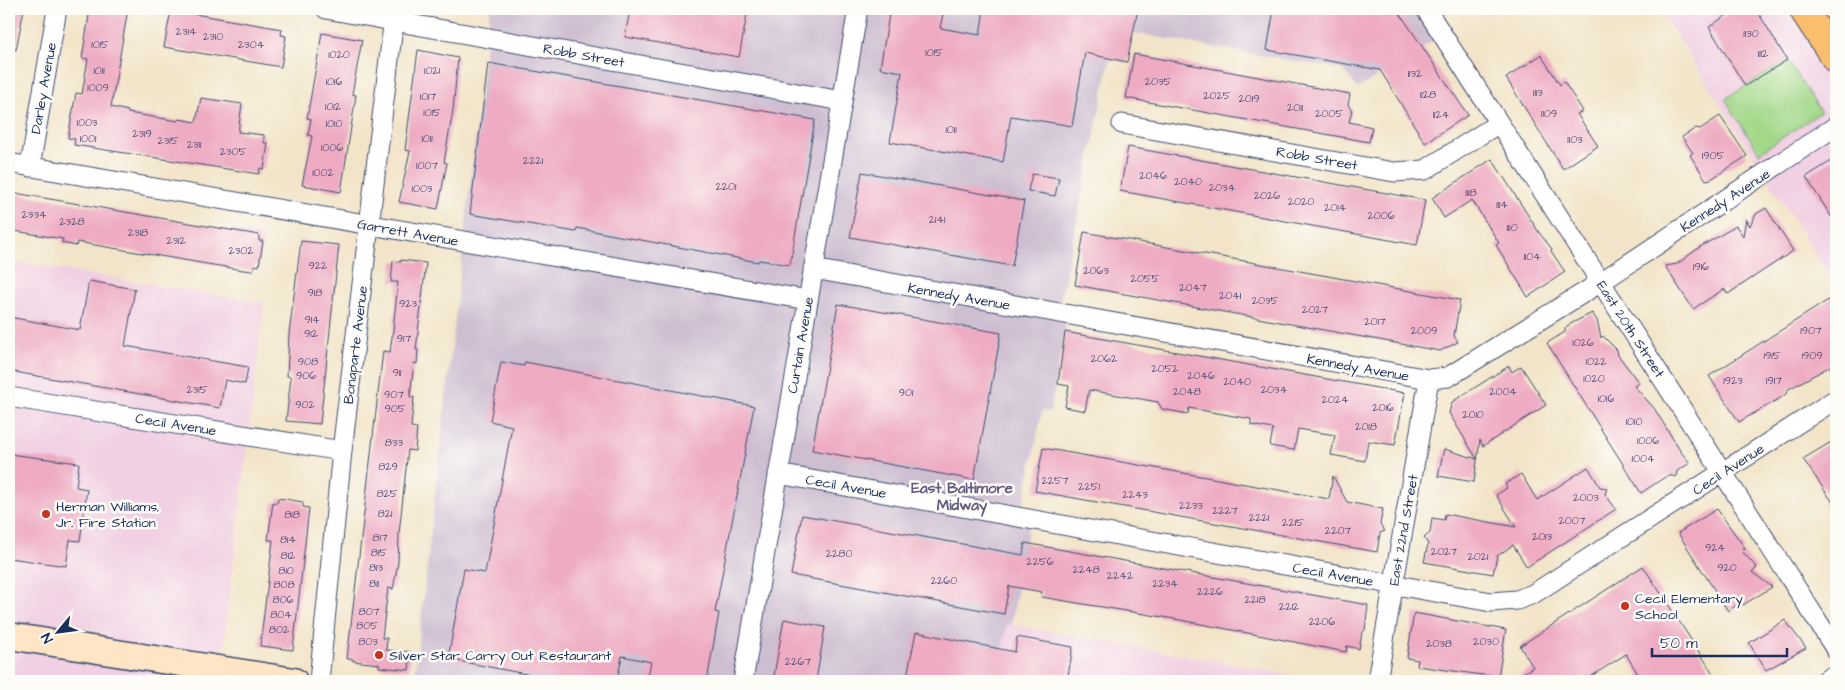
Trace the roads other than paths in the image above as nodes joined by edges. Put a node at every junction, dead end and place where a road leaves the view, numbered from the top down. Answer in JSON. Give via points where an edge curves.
{"nodes":[{"id":1,"x":57,"y":9,"type":"edge"},
{"id":2,"x":326,"y":9,"type":"edge"},
{"id":3,"x":858,"y":9,"type":"edge"},
{"id":4,"x":1426,"y":9,"type":"edge"},
{"id":5,"x":1803,"y":9,"type":"edge"},
{"id":6,"x":394,"y":14,"type":"edge"},
{"id":7,"x":1836,"y":59,"type":"edge"},
{"id":8,"x":842,"y":101,"type":"junction"},
{"id":9,"x":1499,"y":123,"type":"junction"},
{"id":10,"x":1122,"y":124,"type":"dead end"},
{"id":11,"x":1836,"y":126,"type":"edge"},
{"id":12,"x":9,"y":163,"type":"edge"},
{"id":13,"x":30,"y":166,"type":"junction"},
{"id":14,"x":369,"y":226,"type":"junction"},
{"id":15,"x":813,"y":269,"type":"junction"},
{"id":16,"x":1601,"y":282,"type":"junction"},
{"id":17,"x":808,"y":300,"type":"junction"},
{"id":18,"x":1429,"y":379,"type":"junction"},
{"id":19,"x":9,"y":397,"type":"edge"},
{"id":20,"x":1836,"y":399,"type":"edge"},
{"id":21,"x":342,"y":451,"type":"junction"},
{"id":22,"x":1723,"y":472,"type":"junction"},
{"id":23,"x":778,"y":474,"type":"junction"},
{"id":24,"x":1394,"y":585,"type":"junction"},
{"id":25,"x":9,"y":636,"type":"edge"},
{"id":26,"x":1836,"y":650,"type":"edge"},
{"id":27,"x":294,"y":681,"type":"edge"},
{"id":28,"x":319,"y":681,"type":"edge"},
{"id":29,"x":743,"y":681,"type":"edge"},
{"id":30,"x":1377,"y":681,"type":"edge"}],
"edges":[{"from":1,"to":13,"type":"street","name":"Darley Avenue"},
{"from":2,"to":6,"type":"street","name":"Robb Street"},
{"from":3,"to":8,"type":"street","name":"Curtain Avenue"},
{"from":4,"to":9,"type":"street","name":"East 20th Street"},
{"from":5,"to":7,"type":"main road"},
{"from":6,"to":8,"type":"street","name":"Robb Street"},
{"from":6,"to":14,"type":"street","name":"Bonaparte Avenue"},
{"from":8,"to":15,"type":"street","name":"Curtain Avenue"},
{"from":9,"to":10,"type":"street","name":"Robb Street","via":[[1425,170],[1402,172]]},
{"from":9,"to":16,"type":"street","name":"East 20th Street"},
{"from":11,"to":16,"type":"street","name":"Kennedy Avenue"},
{"from":12,"to":13,"type":"street","name":"Garrett Avenue"},
{"from":13,"to":14,"type":"street","name":"Garrett Avenue"},
{"from":14,"to":17,"type":"street","name":"Garrett Avenue"},
{"from":14,"to":21,"type":"street","name":"Bonaparte Avenue"},
{"from":15,"to":17,"type":"street","name":"Curtain Avenue"},
{"from":15,"to":18,"type":"street","name":"Kennedy Avenue"},
{"from":16,"to":18,"type":"street","name":"Kennedy Avenue","via":[[1448,377]]},
{"from":16,"to":22,"type":"street","name":"East 20th Street"},
{"from":17,"to":23,"type":"street","name":"Curtain Avenue"},
{"from":18,"to":24,"type":"street","name":"East 22nd Street"},
{"from":19,"to":21,"type":"street","name":"Cecil Avenue"},
{"from":20,"to":22,"type":"street","name":"Cecil Avenue"},
{"from":21,"to":28,"type":"street","name":"Bonaparte Avenue"},
{"from":22,"to":24,"type":"street","name":"Cecil Avenue","via":[[1533,594],[1517,600],[1491,602]]},
{"from":22,"to":26,"type":"street","name":"East 20th Street"},
{"from":23,"to":24,"type":"street","name":"Cecil Avenue"},
{"from":23,"to":29,"type":"street","name":"Curtain Avenue"},
{"from":24,"to":30,"type":"street","name":"East 22nd Street"},
{"from":25,"to":27,"type":"street"}]}
